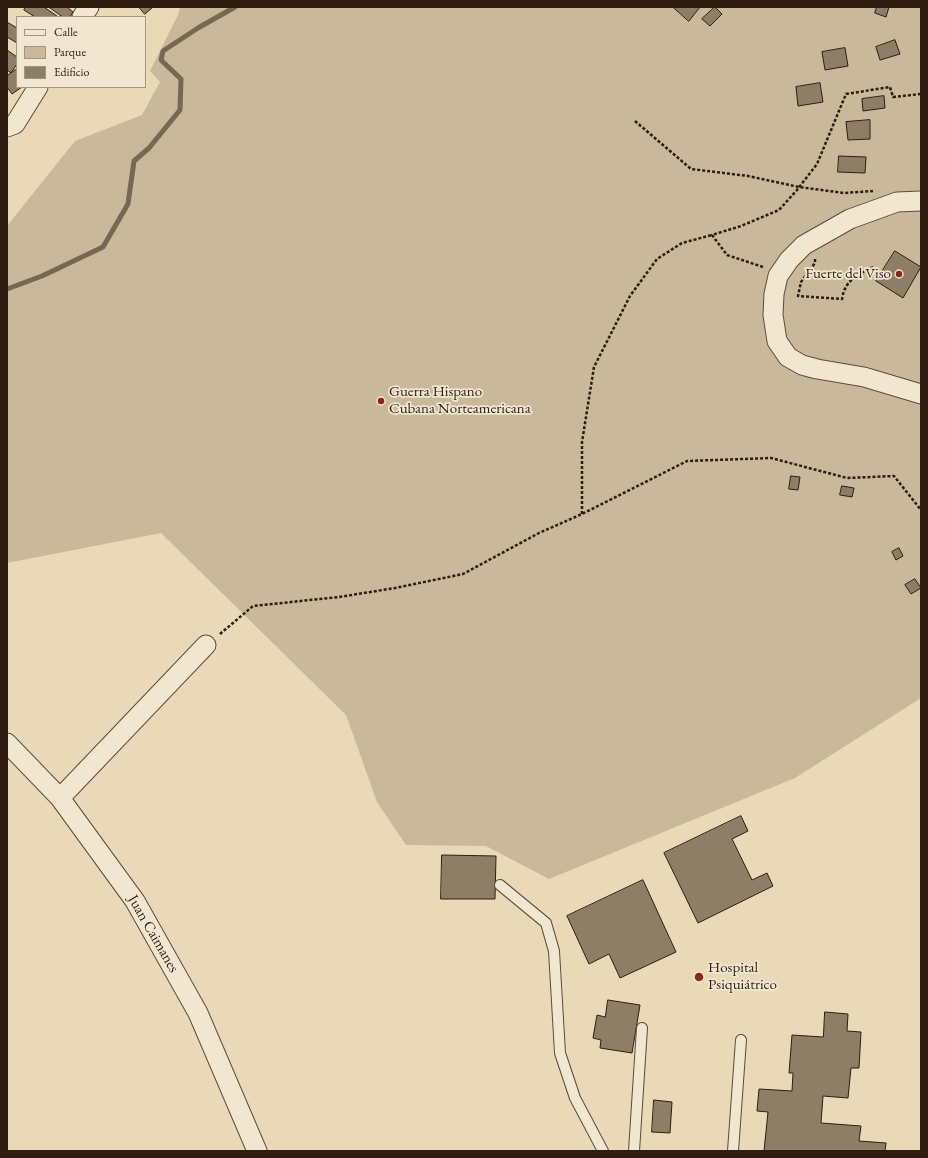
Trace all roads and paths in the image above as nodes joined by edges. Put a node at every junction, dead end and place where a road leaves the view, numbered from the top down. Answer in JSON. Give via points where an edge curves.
{"nodes":[{"id":1,"x":88,"y":7,"type":"edge"},
{"id":2,"x":83,"y":16,"type":"edge"},
{"id":3,"x":37,"y":88,"type":"edge"},
{"id":4,"x":921,"y":94,"type":"edge"},
{"id":5,"x":634,"y":121,"type":"dead end"},
{"id":6,"x":7,"y":127,"type":"edge"},
{"id":7,"x":799,"y":187,"type":"junction"},
{"id":8,"x":879,"y":190,"type":"dead end"},
{"id":9,"x":921,"y":201,"type":"edge"},
{"id":10,"x":712,"y":235,"type":"junction"},
{"id":11,"x":811,"y":242,"type":"junction"},
{"id":12,"x":873,"y":267,"type":"dead end"},
{"id":13,"x":778,"y":276,"type":"junction"},
{"id":14,"x":921,"y":394,"type":"edge"},
{"id":15,"x":921,"y":510,"type":"edge"},
{"id":16,"x":582,"y":514,"type":"junction"},
{"id":17,"x":206,"y":644,"type":"joint"},
{"id":18,"x":7,"y":742,"type":"edge"},
{"id":19,"x":60,"y":798,"type":"junction"},
{"id":20,"x":500,"y":885,"type":"dead end"},
{"id":21,"x":642,"y":1028,"type":"dead end"},
{"id":22,"x":741,"y":1040,"type":"dead end"},
{"id":23,"x":257,"y":1151,"type":"edge"},
{"id":24,"x":603,"y":1151,"type":"edge"},
{"id":25,"x":634,"y":1151,"type":"edge"},
{"id":26,"x":732,"y":1151,"type":"edge"}],
"edges":[{"from":1,"to":2,"type":"street"},
{"from":3,"to":6,"type":"street","via":[[15,124]]},
{"from":4,"to":7,"type":"path","via":[[893,97],[890,87],[846,94],[817,164]]},
{"from":5,"to":7,"type":"path","via":[[691,169],[748,176]]},
{"from":7,"to":8,"type":"path","via":[[844,193]]},
{"from":7,"to":10,"type":"path","via":[[779,210]]},
{"from":9,"to":11,"type":"street","via":[[897,202],[850,219]]},
{"from":10,"to":13,"type":"path","via":[[727,255],[761,266]]},
{"from":10,"to":16,"type":"path","via":[[682,243],[657,259],[630,296],[594,367],[582,442]]},
{"from":11,"to":12,"type":"path","via":[[816,253],[815,263],[801,282],[798,296],[842,299],[844,290],[856,276]]},
{"from":11,"to":13,"type":"street","via":[[804,245],[789,260]]},
{"from":13,"to":14,"type":"street","via":[[773,315],[777,341],[788,357],[802,365],[864,377]]},
{"from":15,"to":16,"type":"path","via":[[894,476],[847,478],[771,458],[688,461]]},
{"from":16,"to":17,"type":"path","via":[[462,574],[388,590],[253,606]]},
{"from":17,"to":19,"type":"street"},
{"from":18,"to":19,"type":"street","name":"Juan Caimanes"},
{"from":19,"to":23,"type":"street","name":"Juan Caimanes","via":[[135,900],[198,1013]]},
{"from":20,"to":24,"type":"lane","via":[[546,923],[554,951],[560,1053],[575,1098]]},
{"from":21,"to":25,"type":"lane"},
{"from":22,"to":26,"type":"lane"}]}
